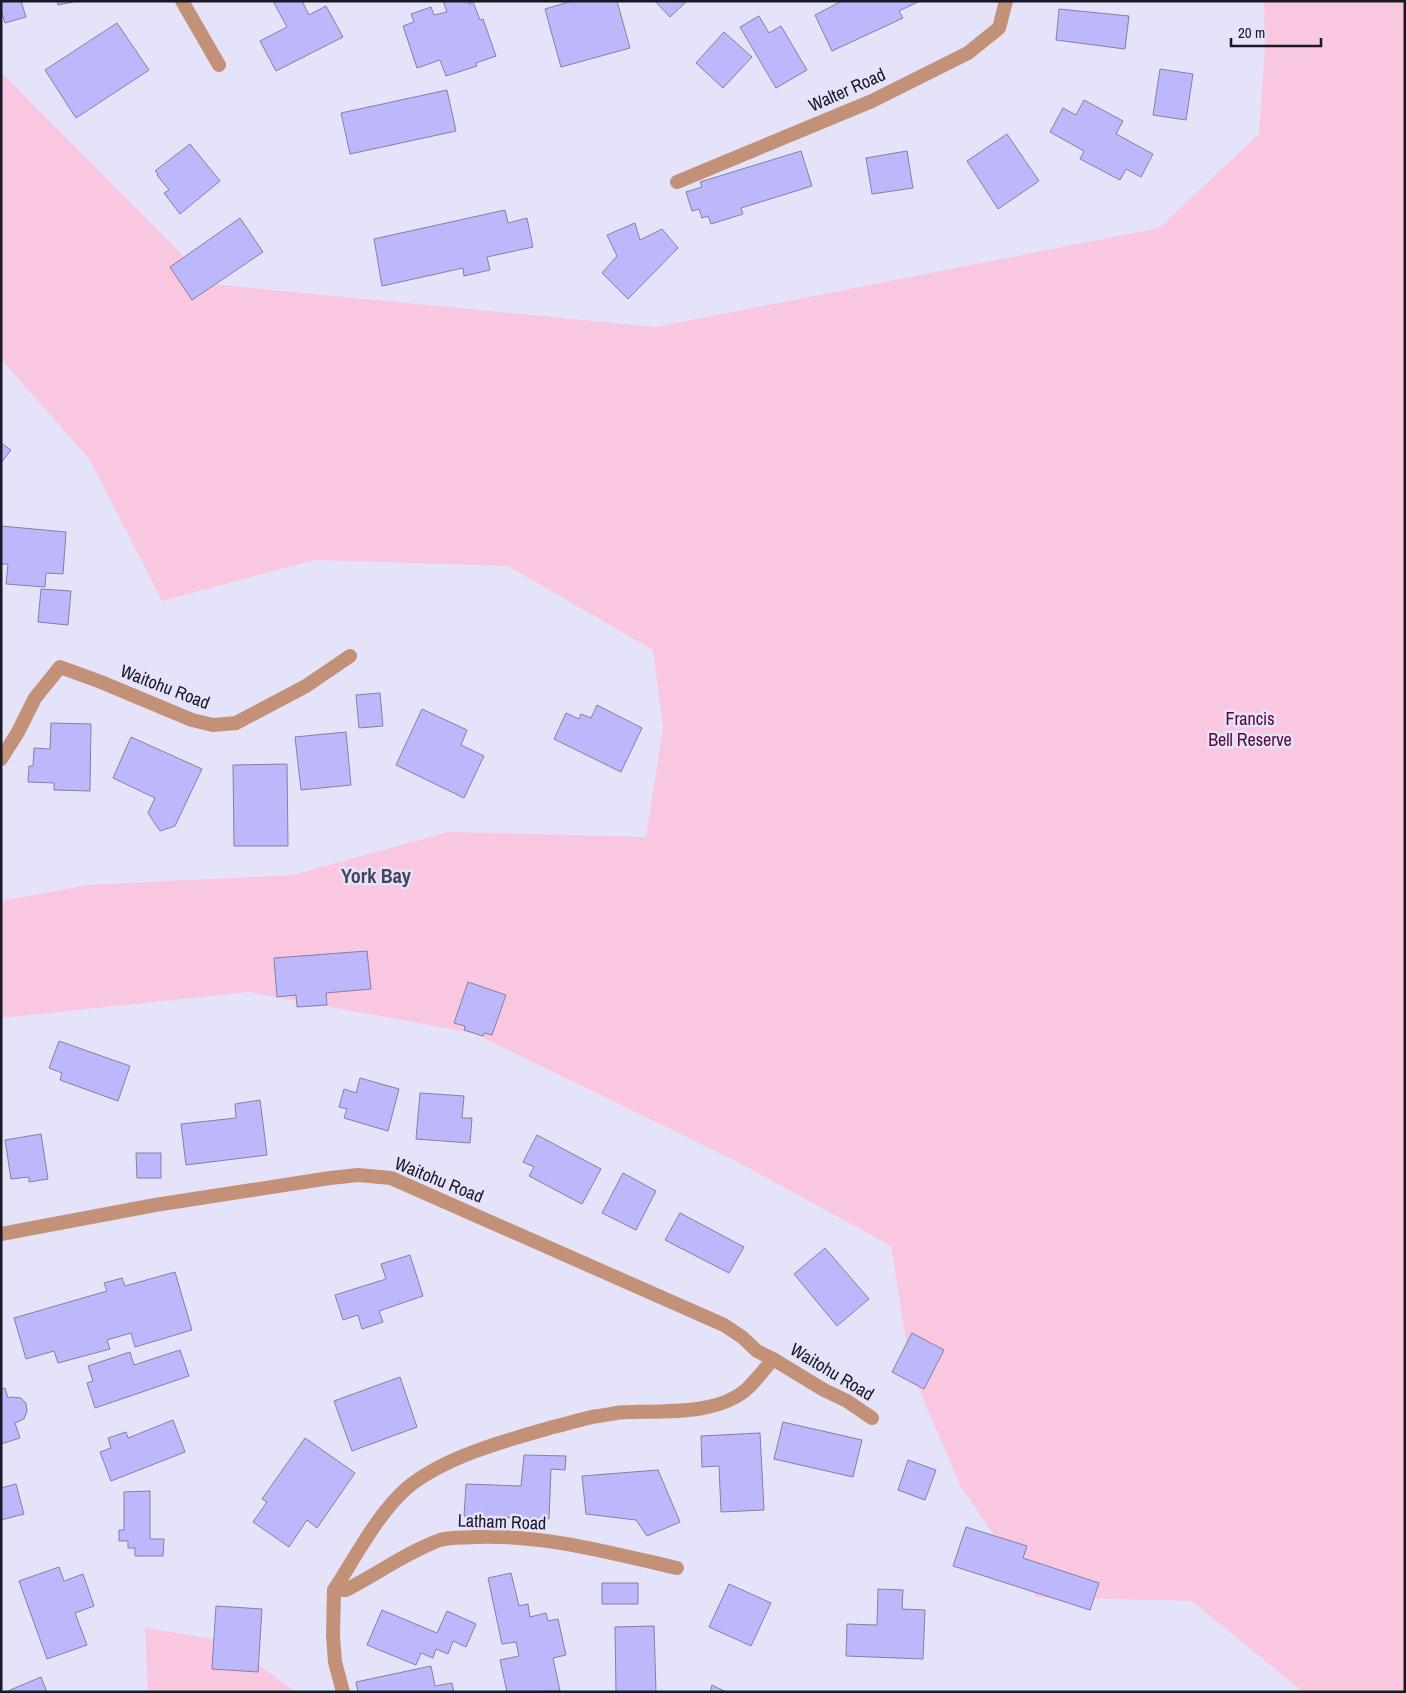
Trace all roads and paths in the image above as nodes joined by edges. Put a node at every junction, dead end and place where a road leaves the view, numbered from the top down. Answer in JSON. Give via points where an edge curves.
{"nodes":[{"id":1,"x":182,"y":1,"type":"edge"},
{"id":2,"x":1006,"y":1,"type":"edge"},
{"id":3,"x":219,"y":65,"type":"dead end"},
{"id":4,"x":677,"y":182,"type":"dead end"},
{"id":5,"x":350,"y":656,"type":"dead end"},
{"id":6,"x":1,"y":759,"type":"edge"},
{"id":7,"x":1,"y":1234,"type":"edge"},
{"id":8,"x":774,"y":1359,"type":"junction"},
{"id":9,"x":872,"y":1418,"type":"dead end"},
{"id":10,"x":678,"y":1568,"type":"dead end"},
{"id":11,"x":334,"y":1590,"type":"junction"},
{"id":12,"x":342,"y":1692,"type":"edge"}],
"edges":[{"from":1,"to":3,"type":"street"},
{"from":2,"to":4,"type":"street","name":"Walter Road","via":[[999,28],[968,53],[872,101]]},
{"from":5,"to":6,"type":"street","name":"Waitohu Road","via":[[306,686],[245,719],[213,725],[192,720],[60,667],[35,698]]},
{"from":7,"to":8,"type":"street","name":"Waitohu Road","via":[[155,1205],[330,1178],[358,1175],[391,1178],[724,1325],[756,1351]]},
{"from":8,"to":9,"type":"street","name":"Waitohu Road"},
{"from":8,"to":11,"type":"street","name":"Waitohu Road","via":[[748,1389],[709,1407],[594,1417],[538,1432],[432,1470],[406,1489],[385,1512]]},
{"from":10,"to":11,"type":"street","name":"Latham Road","via":[[540,1540],[490,1536],[458,1538],[427,1545],[346,1590]]},
{"from":11,"to":12,"type":"street","via":[[335,1662]]}]}
